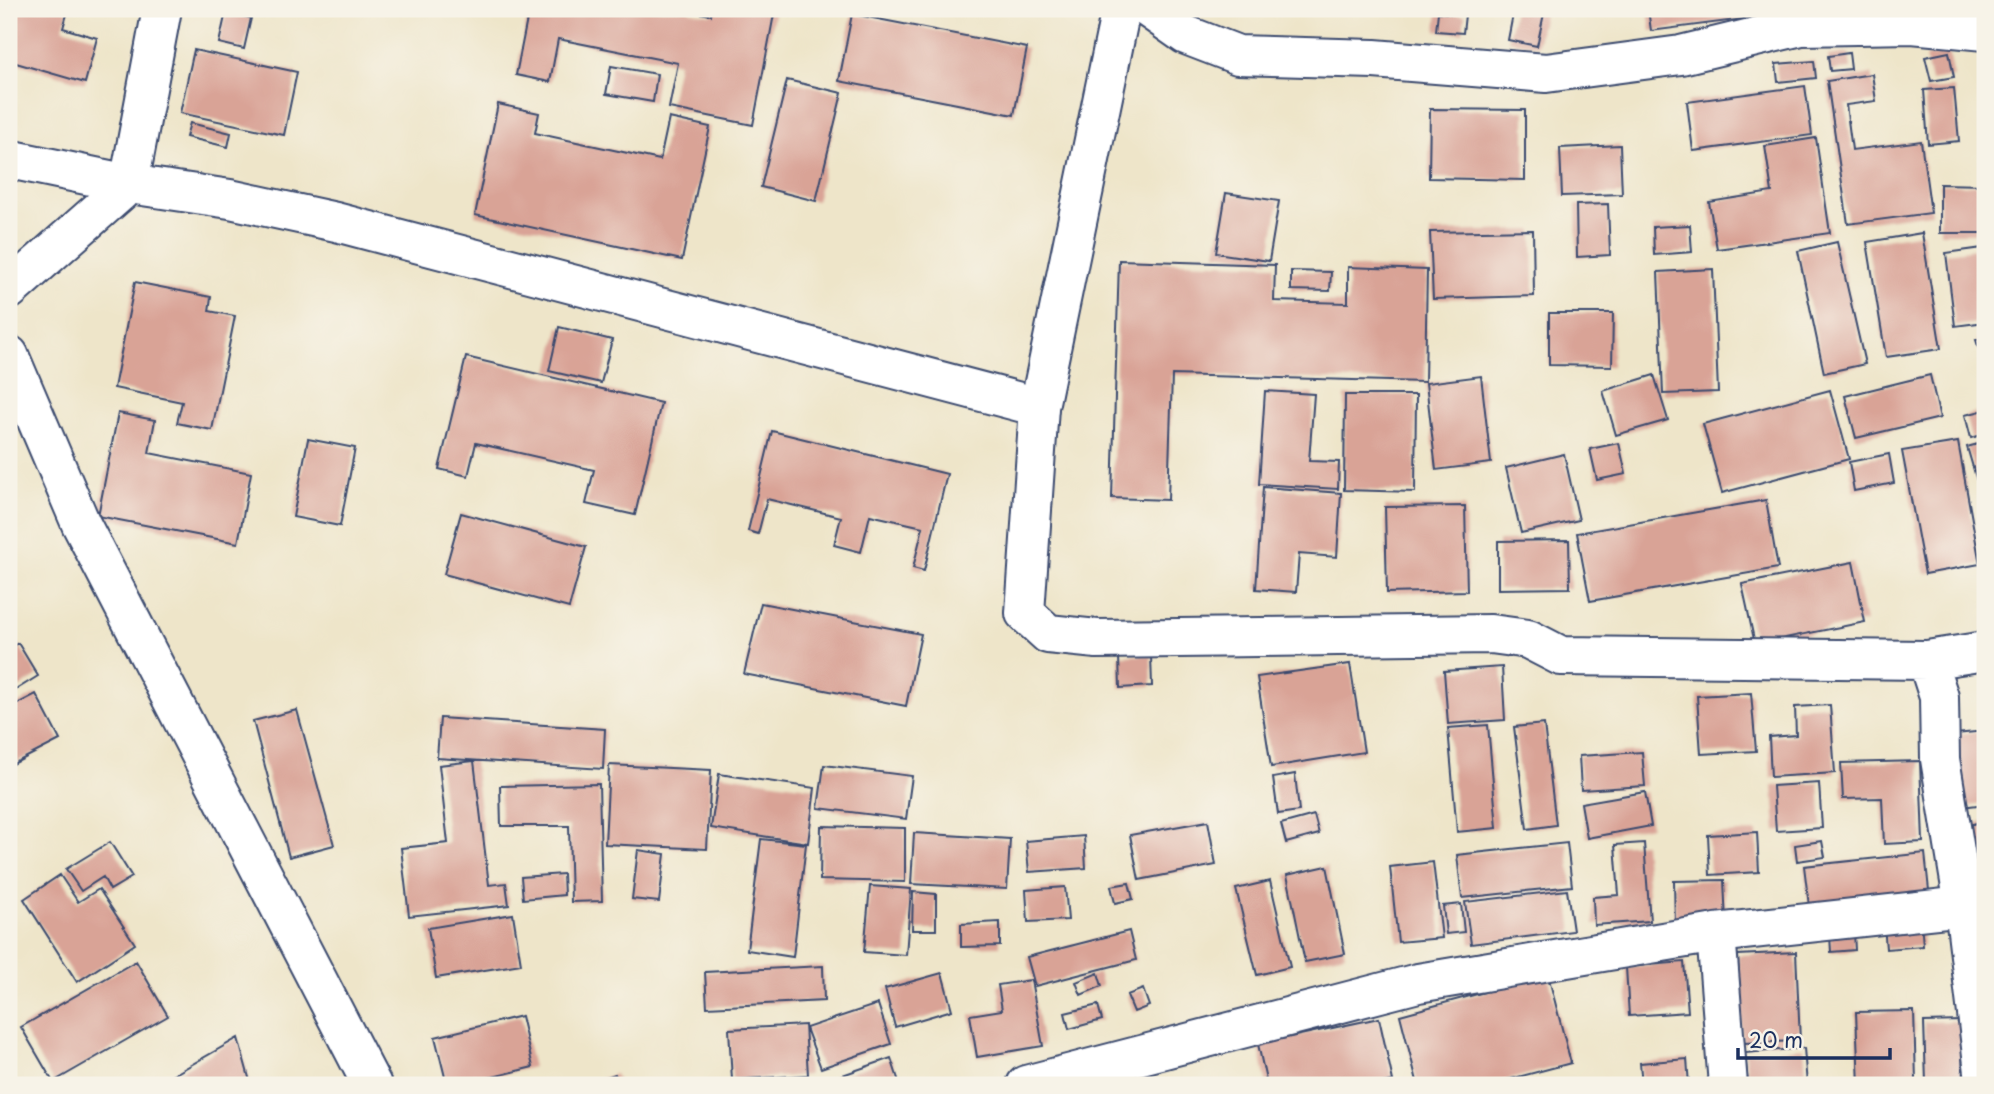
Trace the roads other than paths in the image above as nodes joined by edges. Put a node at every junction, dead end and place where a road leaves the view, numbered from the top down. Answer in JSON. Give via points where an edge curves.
{"nodes":[{"id":1,"x":162,"y":9,"type":"edge"},
{"id":2,"x":1121,"y":9,"type":"edge"},
{"id":3,"x":1149,"y":9,"type":"edge"},
{"id":4,"x":1911,"y":16,"type":"edge"},
{"id":5,"x":1985,"y":31,"type":"edge"},
{"id":6,"x":9,"y":159,"type":"edge"},
{"id":7,"x":129,"y":184,"type":"junction"},
{"id":8,"x":9,"y":290,"type":"edge"},
{"id":9,"x":9,"y":355,"type":"edge"},
{"id":10,"x":1039,"y":407,"type":"junction"},
{"id":11,"x":1985,"y":651,"type":"edge"},
{"id":12,"x":1927,"y":660,"type":"junction"},
{"id":13,"x":1985,"y":874,"type":"edge"},
{"id":14,"x":1964,"y":906,"type":"junction"},
{"id":15,"x":1716,"y":933,"type":"junction"},
{"id":16,"x":1985,"y":1080,"type":"edge"},
{"id":17,"x":372,"y":1085,"type":"edge"},
{"id":18,"x":1026,"y":1085,"type":"edge"},
{"id":19,"x":1728,"y":1085,"type":"edge"}],
"edges":[{"from":1,"to":7,"type":"street"},
{"from":2,"to":10,"type":"street"},
{"from":3,"to":4,"type":"street","via":[[1186,35],[1238,55],[1374,59],[1546,73],[1681,55],[1801,26]]},
{"from":4,"to":5,"type":"street"},
{"from":6,"to":7,"type":"street"},
{"from":7,"to":8,"type":"street"},
{"from":7,"to":10,"type":"street","via":[[335,222]]},
{"from":9,"to":17,"type":"street","via":[[81,524]]},
{"from":10,"to":12,"type":"street","via":[[1025,613],[1048,634],[1097,639],[1491,634],[1528,639],[1561,656]]},
{"from":11,"to":12,"type":"street"},
{"from":12,"to":14,"type":"street","via":[[1939,697],[1940,760]]},
{"from":13,"to":14,"type":"street","via":[[1971,876]]},
{"from":14,"to":15,"type":"street"},
{"from":14,"to":16,"type":"street"},
{"from":15,"to":18,"type":"street","via":[[1418,983]]},
{"from":15,"to":19,"type":"street"}]}
